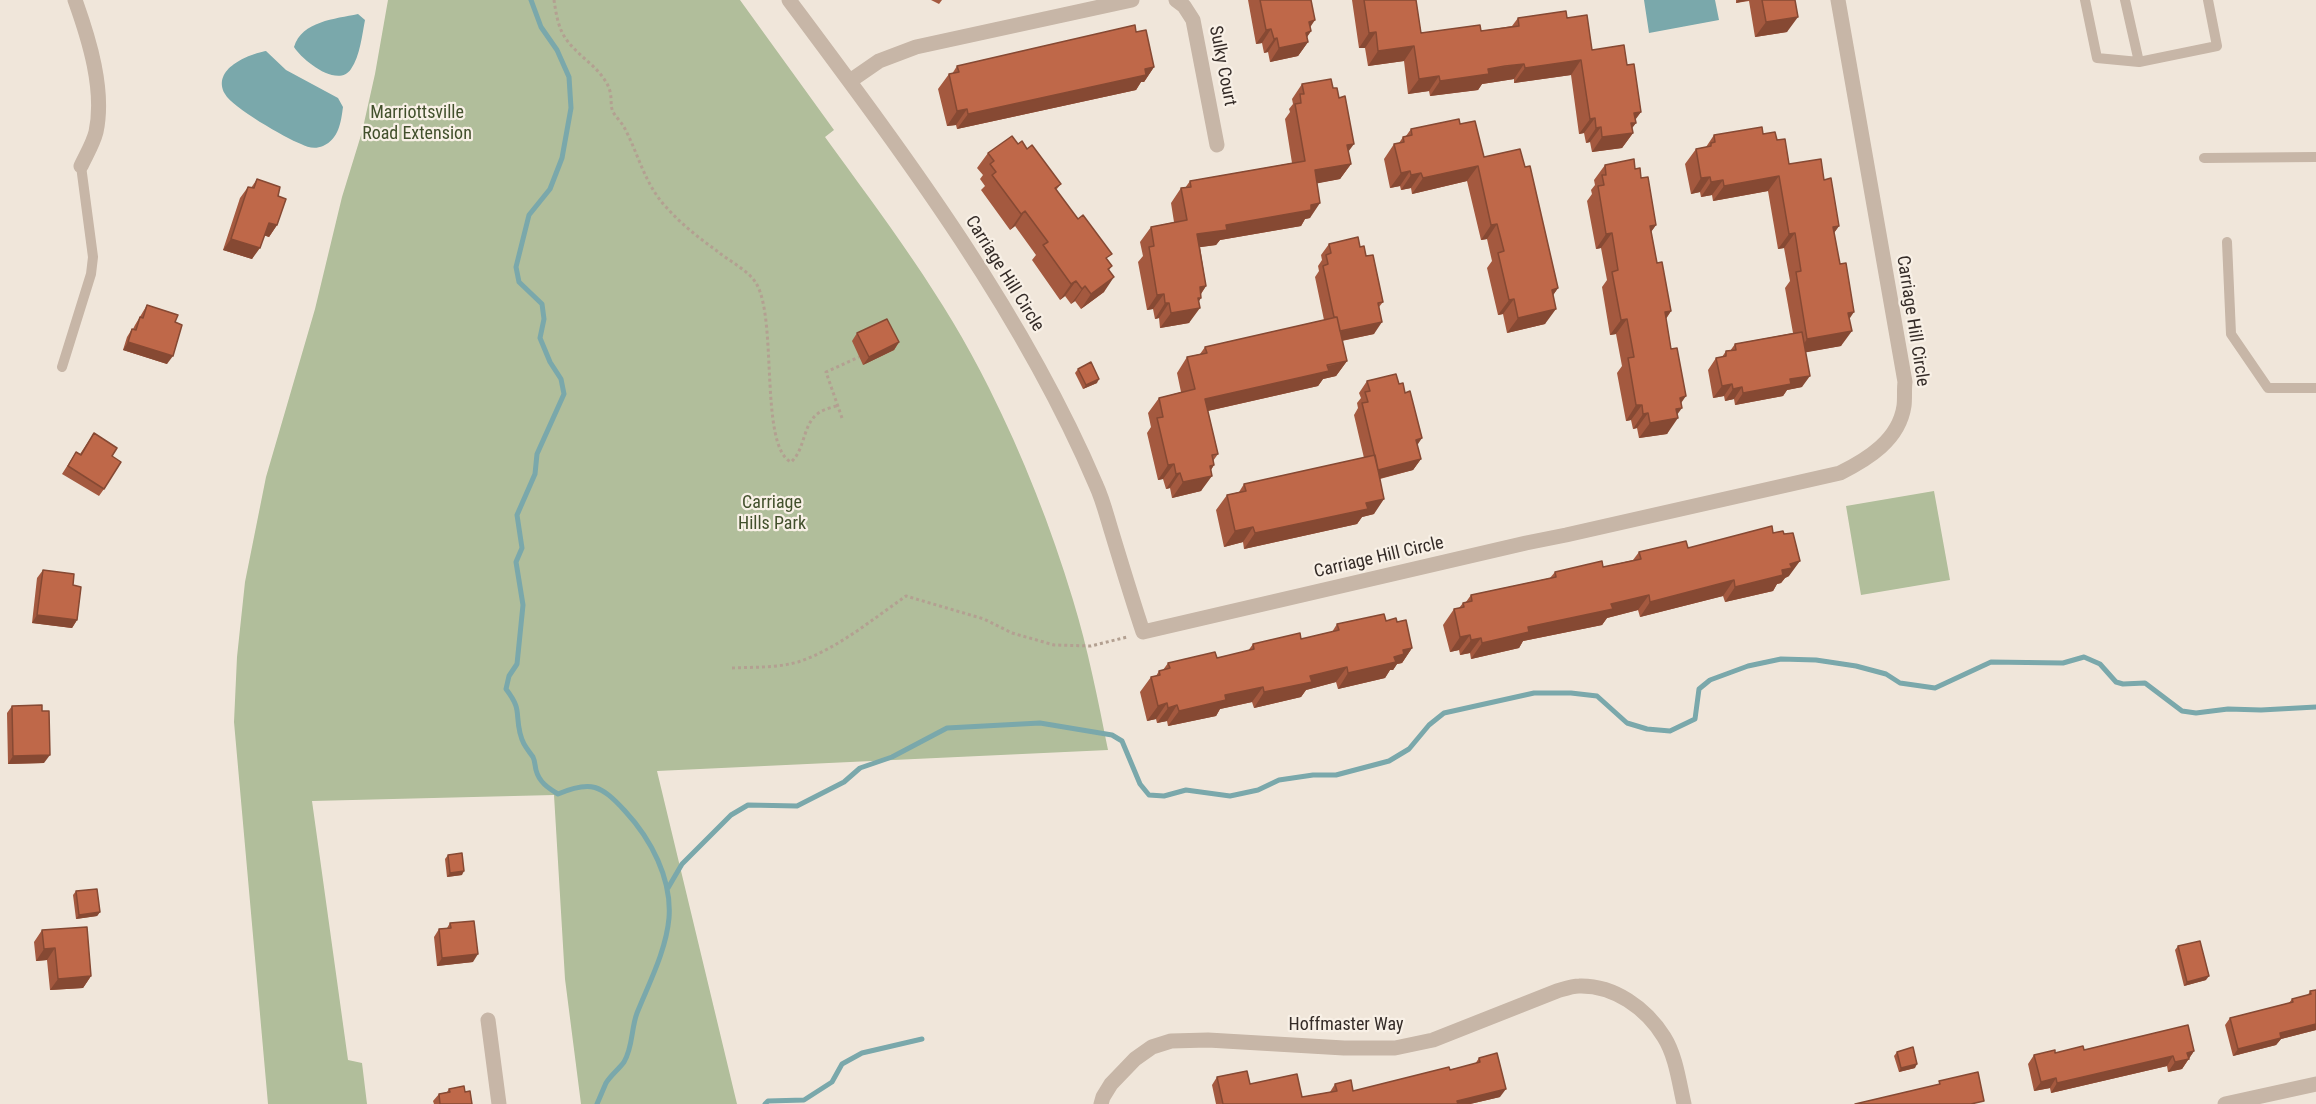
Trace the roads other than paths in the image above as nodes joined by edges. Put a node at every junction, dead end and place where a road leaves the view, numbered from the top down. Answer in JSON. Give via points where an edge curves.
{"nodes":[{"id":1,"x":75,"y":0,"type":"edge"},
{"id":2,"x":789,"y":0,"type":"edge"},
{"id":3,"x":1132,"y":0,"type":"edge"},
{"id":4,"x":1176,"y":0,"type":"edge"},
{"id":5,"x":1838,"y":0,"type":"edge"},
{"id":6,"x":2085,"y":0,"type":"edge"},
{"id":7,"x":2126,"y":0,"type":"edge"},
{"id":8,"x":2208,"y":0,"type":"edge"},
{"id":9,"x":2139,"y":63,"type":"junction"},
{"id":10,"x":850,"y":81,"type":"junction"},
{"id":11,"x":1217,"y":145,"type":"dead end"},
{"id":12,"x":2316,"y":157,"type":"edge"},
{"id":13,"x":2204,"y":158,"type":"dead end"},
{"id":14,"x":81,"y":166,"type":"joint"},
{"id":15,"x":2227,"y":242,"type":"dead end"},
{"id":16,"x":62,"y":368,"type":"dead end"},
{"id":17,"x":2316,"y":388,"type":"edge"},
{"id":18,"x":488,"y":1020,"type":"dead end"},
{"id":19,"x":2316,"y":1084,"type":"edge"},
{"id":20,"x":499,"y":1104,"type":"edge"},
{"id":21,"x":1101,"y":1104,"type":"edge"},
{"id":22,"x":1684,"y":1104,"type":"edge"},
{"id":23,"x":2225,"y":1104,"type":"edge"}],
"edges":[{"from":1,"to":14,"type":"street","via":[[92,62],[99,116],[96,134]]},
{"from":2,"to":10,"type":"street","name":"Carriage Hill Circle"},
{"from":3,"to":10,"type":"street","via":[[916,47],[879,61]]},
{"from":4,"to":11,"type":"street","name":"Sulky Court","via":[[1193,20]]},
{"from":5,"to":10,"type":"street","name":"Carriage Hill Circle","via":[[1905,382],[1904,407],[1898,425],[1883,445],[1865,461],[1840,473],[1143,632],[1097,487],[1052,390],[1003,304]]},
{"from":6,"to":9,"type":"lane","via":[[2097,58]]},
{"from":7,"to":9,"type":"lane"},
{"from":8,"to":9,"type":"lane","via":[[2217,46]]},
{"from":12,"to":13,"type":"lane"},
{"from":14,"to":16,"type":"lane","via":[[93,257]]},
{"from":15,"to":17,"type":"lane","via":[[2231,333],[2268,388]]},
{"from":18,"to":20,"type":"street"},
{"from":19,"to":23,"type":"street"},
{"from":21,"to":22,"type":"street","name":"Hoffmaster Way","via":[[1111,1084],[1135,1059],[1152,1047],[1171,1041],[1395,1048],[1433,1040],[1577,986],[1601,987],[1627,999],[1646,1014],[1665,1038]]}]}
